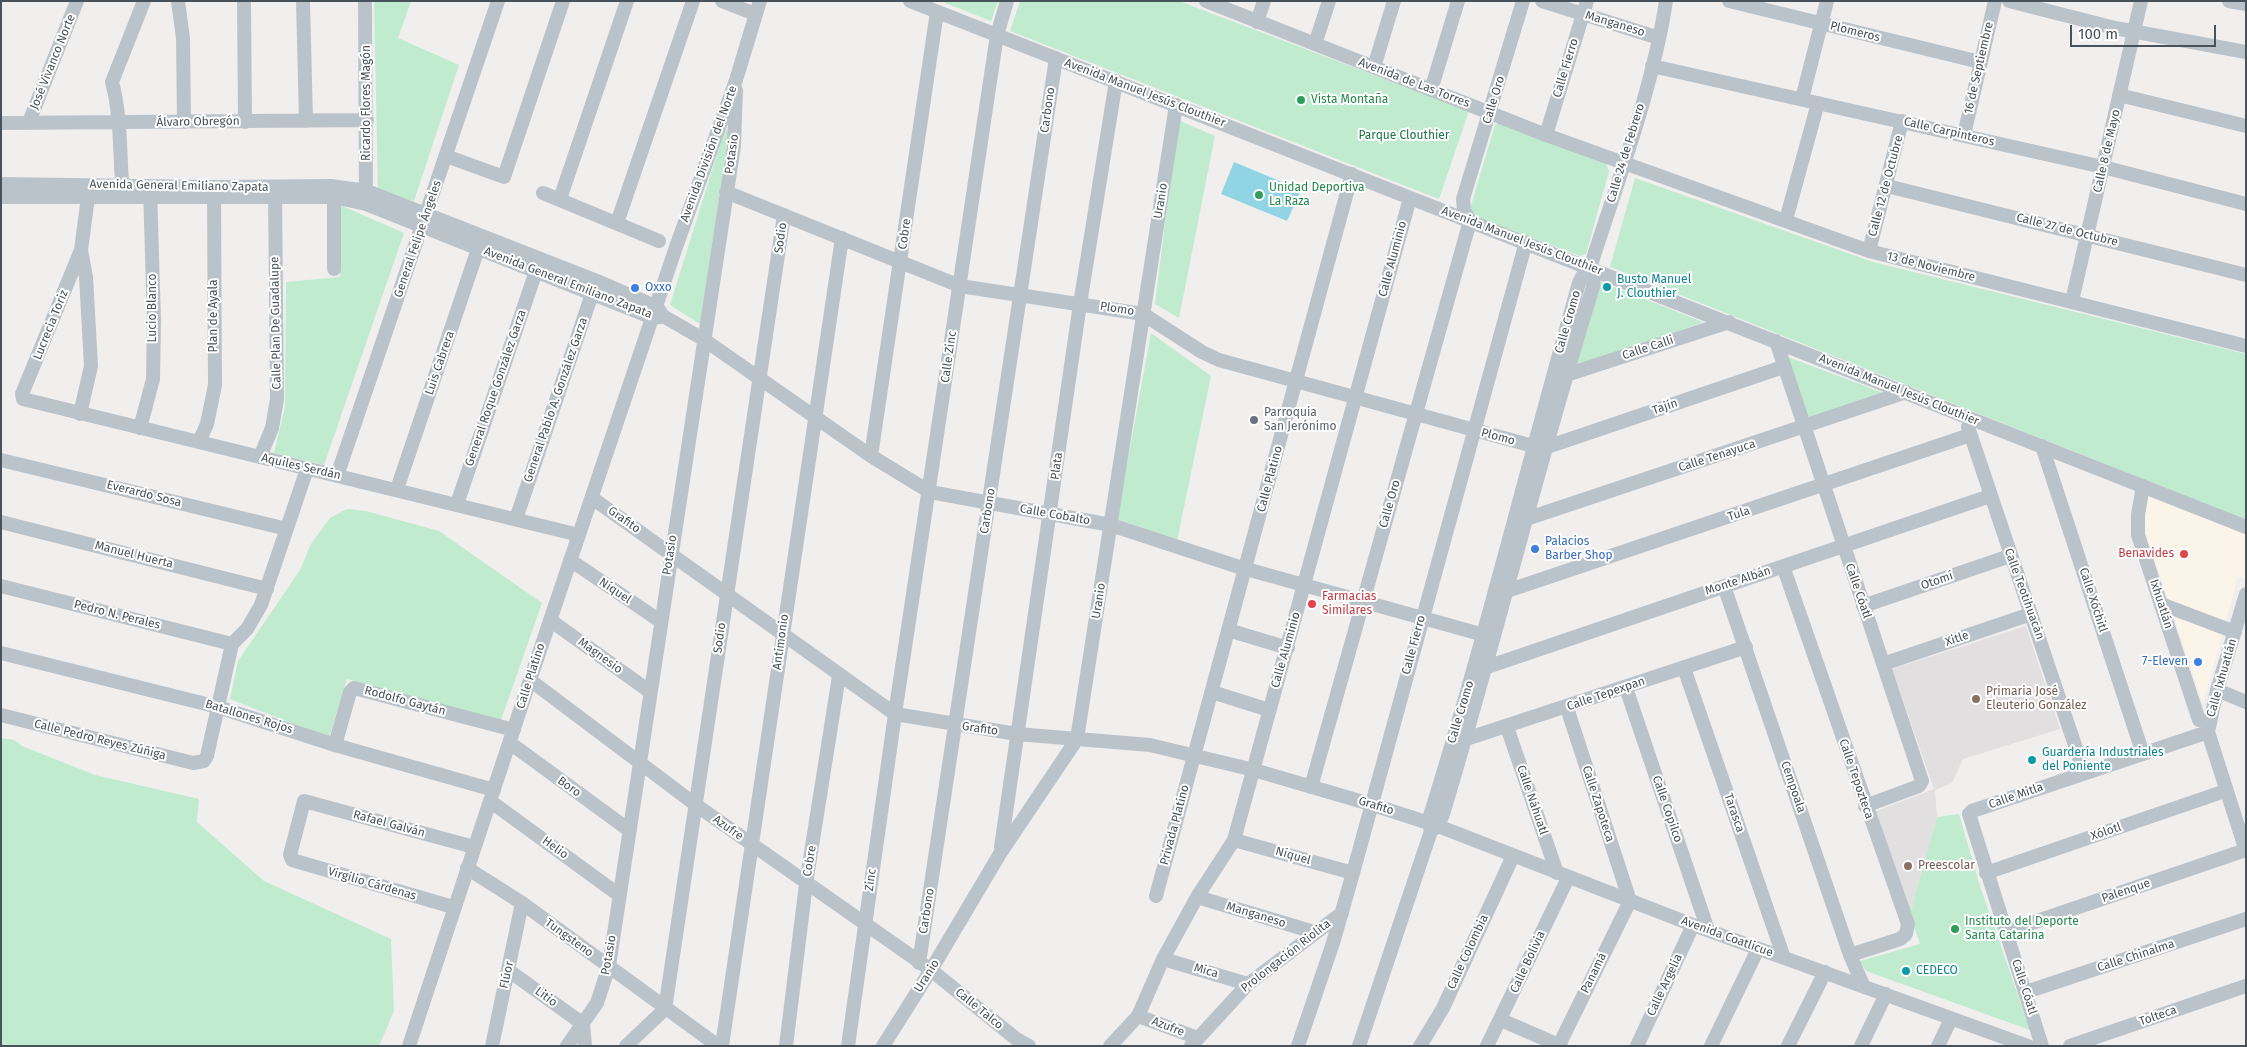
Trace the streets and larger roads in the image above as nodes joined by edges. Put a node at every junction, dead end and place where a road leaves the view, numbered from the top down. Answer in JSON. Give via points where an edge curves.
{"nodes":[{"id":1,"x":77,"y":1,"type":"edge"},
{"id":2,"x":144,"y":1,"type":"edge"},
{"id":3,"x":154,"y":1,"type":"edge"},
{"id":4,"x":178,"y":1,"type":"edge"},
{"id":5,"x":244,"y":1,"type":"edge"},
{"id":6,"x":303,"y":1,"type":"edge"},
{"id":7,"x":365,"y":1,"type":"edge"},
{"id":8,"x":498,"y":1,"type":"edge"},
{"id":9,"x":563,"y":1,"type":"edge"},
{"id":10,"x":627,"y":1,"type":"edge"},
{"id":11,"x":693,"y":1,"type":"edge"},
{"id":12,"x":722,"y":1,"type":"edge"},
{"id":13,"x":910,"y":1,"type":"edge"},
{"id":14,"x":1007,"y":1,"type":"edge"},
{"id":15,"x":1206,"y":1,"type":"edge"},
{"id":16,"x":1264,"y":1,"type":"edge"},
{"id":17,"x":1329,"y":1,"type":"edge"},
{"id":18,"x":1394,"y":1,"type":"edge"},
{"id":19,"x":1458,"y":1,"type":"edge"},
{"id":20,"x":1523,"y":1,"type":"edge"},
{"id":21,"x":1542,"y":1,"type":"edge"},
{"id":22,"x":1666,"y":1,"type":"edge"},
{"id":23,"x":1729,"y":1,"type":"edge"},
{"id":24,"x":1827,"y":1,"type":"edge"},
{"id":25,"x":1995,"y":1,"type":"edge"},
{"id":26,"x":2009,"y":1,"type":"edge"},
{"id":27,"x":2141,"y":1,"type":"edge"},
{"id":28,"x":2229,"y":1,"type":"edge"},
{"id":29,"x":2246,"y":4,"type":"edge"},
{"id":30,"x":757,"y":8,"type":"edge"},
{"id":31,"x":1585,"y":8,"type":"edge"},
{"id":32,"x":937,"y":12,"type":"junction"},
{"id":33,"x":1257,"y":22,"type":"junction"},
{"id":34,"x":1822,"y":24,"type":"junction"},
{"id":35,"x":2135,"y":31,"type":"junction"},
{"id":36,"x":997,"y":35,"type":"junction"},
{"id":37,"x":1660,"y":38,"type":"junction"},
{"id":38,"x":1315,"y":44,"type":"junction"},
{"id":39,"x":2246,"y":52,"type":"edge"},
{"id":40,"x":1056,"y":58,"type":"junction"},
{"id":41,"x":1980,"y":62,"type":"junction"},
{"id":42,"x":1652,"y":66,"type":"junction"},
{"id":43,"x":1374,"y":67,"type":"junction"},
{"id":44,"x":736,"y":80,"type":"junction"},
{"id":45,"x":1116,"y":81,"type":"junction"},
{"id":46,"x":1431,"y":90,"type":"junction"},
{"id":47,"x":116,"y":95,"type":"junction"},
{"id":48,"x":2119,"y":96,"type":"junction"},
{"id":49,"x":1802,"y":99,"type":"junction"},
{"id":50,"x":1818,"y":103,"type":"junction"},
{"id":51,"x":1176,"y":104,"type":"junction"},
{"id":52,"x":1490,"y":113,"type":"junction"},
{"id":53,"x":367,"y":120,"type":"junction"},
{"id":54,"x":306,"y":121,"type":"junction"},
{"id":55,"x":1902,"y":121,"type":"junction"},
{"id":56,"x":30,"y":122,"type":"junction"},
{"id":57,"x":184,"y":122,"type":"junction"},
{"id":58,"x":245,"y":122,"type":"junction"},
{"id":59,"x":1,"y":123,"type":"edge"},
{"id":60,"x":119,"y":123,"type":"junction"},
{"id":61,"x":2246,"y":126,"type":"edge"},
{"id":62,"x":1546,"y":135,"type":"junction"},
{"id":63,"x":1964,"y":135,"type":"junction"},
{"id":64,"x":446,"y":156,"type":"junction"},
{"id":65,"x":1623,"y":164,"type":"junction"},
{"id":66,"x":2103,"y":167,"type":"junction"},
{"id":67,"x":1352,"y":174,"type":"junction"},
{"id":68,"x":1,"y":184,"type":"edge"},
{"id":69,"x":1887,"y":186,"type":"junction"},
{"id":70,"x":123,"y":191,"type":"junction"},
{"id":71,"x":150,"y":192,"type":"junction"},
{"id":72,"x":275,"y":192,"type":"junction"},
{"id":73,"x":726,"y":192,"type":"junction"},
{"id":74,"x":214,"y":193,"type":"junction"},
{"id":75,"x":543,"y":193,"type":"dead end"},
{"id":76,"x":1,"y":197,"type":"edge"},
{"id":77,"x":88,"y":197,"type":"junction"},
{"id":78,"x":334,"y":197,"type":"junction"},
{"id":79,"x":367,"y":198,"type":"junction"},
{"id":80,"x":1410,"y":198,"type":"junction"},
{"id":81,"x":560,"y":199,"type":"junction"},
{"id":82,"x":1463,"y":199,"type":"junction"},
{"id":83,"x":2246,"y":204,"type":"edge"},
{"id":84,"x":1435,"y":207,"type":"junction"},
{"id":85,"x":784,"y":215,"type":"junction"},
{"id":86,"x":1470,"y":220,"type":"junction"},
{"id":87,"x":1786,"y":220,"type":"junction"},
{"id":88,"x":424,"y":221,"type":"junction"},
{"id":89,"x":618,"y":223,"type":"junction"},
{"id":90,"x":2088,"y":235,"type":"junction"},
{"id":91,"x":842,"y":238,"type":"junction"},
{"id":92,"x":659,"y":241,"type":"dead end"},
{"id":93,"x":1526,"y":242,"type":"junction"},
{"id":94,"x":481,"y":243,"type":"junction"},
{"id":95,"x":81,"y":250,"type":"junction"},
{"id":96,"x":1869,"y":251,"type":"junction"},
{"id":97,"x":901,"y":262,"type":"junction"},
{"id":98,"x":1590,"y":268,"type":"junction"},
{"id":99,"x":334,"y":270,"type":"dead end"},
{"id":100,"x":536,"y":271,"type":"junction"},
{"id":101,"x":2246,"y":275,"type":"edge"},
{"id":102,"x":960,"y":286,"type":"junction"},
{"id":103,"x":594,"y":287,"type":"junction"},
{"id":104,"x":1021,"y":296,"type":"junction"},
{"id":105,"x":2072,"y":301,"type":"junction"},
{"id":106,"x":1080,"y":304,"type":"junction"},
{"id":107,"x":658,"y":314,"type":"junction"},
{"id":108,"x":1143,"y":314,"type":"junction"},
{"id":109,"x":1729,"y":322,"type":"junction"},
{"id":110,"x":703,"y":339,"type":"junction"},
{"id":111,"x":1776,"y":341,"type":"junction"},
{"id":112,"x":2246,"y":346,"type":"edge"},
{"id":113,"x":1783,"y":367,"type":"junction"},
{"id":114,"x":1566,"y":375,"type":"junction"},
{"id":115,"x":760,"y":379,"type":"junction"},
{"id":116,"x":1297,"y":380,"type":"junction"},
{"id":117,"x":1906,"y":392,"type":"junction"},
{"id":118,"x":1355,"y":397,"type":"junction"},
{"id":119,"x":23,"y":399,"type":"joint"},
{"id":120,"x":1415,"y":413,"type":"junction"},
{"id":121,"x":80,"y":414,"type":"junction"},
{"id":122,"x":1965,"y":416,"type":"junction"},
{"id":123,"x":815,"y":417,"type":"junction"},
{"id":124,"x":140,"y":428,"type":"junction"},
{"id":125,"x":1804,"y":428,"type":"junction"},
{"id":126,"x":1474,"y":431,"type":"junction"},
{"id":127,"x":1970,"y":435,"type":"junction"},
{"id":128,"x":199,"y":442,"type":"junction"},
{"id":129,"x":2042,"y":446,"type":"junction"},
{"id":130,"x":1540,"y":447,"type":"junction"},
{"id":131,"x":871,"y":456,"type":"junction"},
{"id":132,"x":260,"y":457,"type":"junction"},
{"id":133,"x":1,"y":460,"type":"edge"},
{"id":134,"x":306,"y":469,"type":"junction"},
{"id":135,"x":336,"y":476,"type":"junction"},
{"id":136,"x":1823,"y":486,"type":"junction"},
{"id":137,"x":2143,"y":486,"type":"junction"},
{"id":138,"x":397,"y":489,"type":"junction"},
{"id":139,"x":930,"y":492,"type":"junction"},
{"id":140,"x":1990,"y":496,"type":"junction"},
{"id":141,"x":592,"y":498,"type":"junction"},
{"id":142,"x":457,"y":504,"type":"junction"},
{"id":143,"x":989,"y":504,"type":"junction"},
{"id":144,"x":1050,"y":514,"type":"junction"},
{"id":145,"x":516,"y":519,"type":"junction"},
{"id":146,"x":1526,"y":519,"type":"junction"},
{"id":147,"x":1,"y":522,"type":"edge"},
{"id":148,"x":1111,"y":525,"type":"junction"},
{"id":149,"x":2246,"y":527,"type":"edge"},
{"id":150,"x":287,"y":529,"type":"junction"},
{"id":151,"x":579,"y":535,"type":"junction"},
{"id":152,"x":1842,"y":545,"type":"junction"},
{"id":153,"x":670,"y":552,"type":"junction"},
{"id":154,"x":2010,"y":556,"type":"junction"},
{"id":155,"x":570,"y":560,"type":"junction"},
{"id":156,"x":1783,"y":566,"type":"junction"},
{"id":157,"x":1246,"y":569,"type":"junction"},
{"id":158,"x":1,"y":586,"type":"edge"},
{"id":159,"x":1304,"y":586,"type":"junction"},
{"id":160,"x":1724,"y":586,"type":"junction"},
{"id":161,"x":267,"y":588,"type":"junction"},
{"id":162,"x":1507,"y":591,"type":"junction"},
{"id":163,"x":726,"y":593,"type":"junction"},
{"id":164,"x":2246,"y":594,"type":"edge"},
{"id":165,"x":1362,"y":602,"type":"junction"},
{"id":166,"x":2161,"y":604,"type":"junction"},
{"id":167,"x":1863,"y":606,"type":"junction"},
{"id":168,"x":2032,"y":614,"type":"junction"},
{"id":169,"x":1421,"y":618,"type":"junction"},
{"id":170,"x":2243,"y":618,"type":"edge"},
{"id":171,"x":550,"y":620,"type":"junction"},
{"id":172,"x":660,"y":621,"type":"junction"},
{"id":173,"x":1228,"y":630,"type":"junction"},
{"id":174,"x":2235,"y":632,"type":"junction"},
{"id":175,"x":782,"y":634,"type":"junction"},
{"id":176,"x":1484,"y":635,"type":"junction"},
{"id":177,"x":232,"y":644,"type":"junction"},
{"id":178,"x":1746,"y":647,"type":"junction"},
{"id":179,"x":1288,"y":648,"type":"junction"},
{"id":180,"x":1,"y":653,"type":"edge"},
{"id":181,"x":1883,"y":664,"type":"junction"},
{"id":182,"x":1487,"y":667,"type":"junction"},
{"id":183,"x":1684,"y":668,"type":"junction"},
{"id":184,"x":839,"y":676,"type":"junction"},
{"id":185,"x":530,"y":680,"type":"junction"},
{"id":186,"x":1626,"y":688,"type":"junction"},
{"id":187,"x":2217,"y":690,"type":"junction"},
{"id":188,"x":649,"y":692,"type":"junction"},
{"id":189,"x":1212,"y":692,"type":"junction"},
{"id":190,"x":2246,"y":702,"type":"edge"},
{"id":191,"x":218,"y":706,"type":"junction"},
{"id":192,"x":1566,"y":708,"type":"junction"},
{"id":193,"x":1269,"y":710,"type":"junction"},
{"id":194,"x":895,"y":714,"type":"junction"},
{"id":195,"x":1,"y":715,"type":"edge"},
{"id":196,"x":2199,"y":720,"type":"dead end"},
{"id":197,"x":956,"y":725,"type":"junction"},
{"id":198,"x":1507,"y":726,"type":"junction"},
{"id":199,"x":2208,"y":732,"type":"junction"},
{"id":200,"x":1017,"y":734,"type":"junction"},
{"id":201,"x":512,"y":736,"type":"junction"},
{"id":202,"x":1078,"y":739,"type":"junction"},
{"id":203,"x":1466,"y":739,"type":"junction"},
{"id":204,"x":335,"y":745,"type":"junction"},
{"id":205,"x":2143,"y":754,"type":"junction"},
{"id":206,"x":1194,"y":755,"type":"junction"},
{"id":207,"x":639,"y":761,"type":"junction"},
{"id":208,"x":1254,"y":770,"type":"junction"},
{"id":209,"x":2084,"y":772,"type":"junction"},
{"id":210,"x":1311,"y":787,"type":"junction"},
{"id":211,"x":2225,"y":791,"type":"junction"},
{"id":212,"x":492,"y":795,"type":"junction"},
{"id":213,"x":1370,"y":804,"type":"junction"},
{"id":214,"x":696,"y":805,"type":"junction"},
{"id":215,"x":1865,"y":806,"type":"junction"},
{"id":216,"x":1969,"y":814,"type":"joint"},
{"id":217,"x":1432,"y":826,"type":"junction"},
{"id":218,"x":629,"y":830,"type":"junction"},
{"id":219,"x":1234,"y":840,"type":"junction"},
{"id":220,"x":752,"y":845,"type":"junction"},
{"id":221,"x":474,"y":847,"type":"junction"},
{"id":222,"x":2246,"y":851,"type":"edge"},
{"id":223,"x":1001,"y":852,"type":"junction"},
{"id":224,"x":1512,"y":856,"type":"junction"},
{"id":225,"x":292,"y":860,"type":"joint"},
{"id":226,"x":467,"y":868,"type":"junction"},
{"id":227,"x":1353,"y":873,"type":"junction"},
{"id":228,"x":1986,"y":873,"type":"junction"},
{"id":229,"x":1562,"y":875,"type":"junction"},
{"id":230,"x":806,"y":884,"type":"junction"},
{"id":231,"x":619,"y":895,"type":"junction"},
{"id":232,"x":1156,"y":896,"type":"dead end"},
{"id":233,"x":1197,"y":897,"type":"junction"},
{"id":234,"x":1630,"y":901,"type":"junction"},
{"id":235,"x":522,"y":903,"type":"junction"},
{"id":236,"x":453,"y":907,"type":"junction"},
{"id":237,"x":1342,"y":913,"type":"junction"},
{"id":238,"x":2246,"y":919,"type":"edge"},
{"id":239,"x":864,"y":924,"type":"junction"},
{"id":240,"x":1693,"y":925,"type":"junction"},
{"id":241,"x":1708,"y":930,"type":"junction"},
{"id":242,"x":1314,"y":932,"type":"junction"},
{"id":243,"x":2006,"y":932,"type":"junction"},
{"id":244,"x":1758,"y":948,"type":"junction"},
{"id":245,"x":1850,"y":955,"type":"junction"},
{"id":246,"x":1784,"y":958,"type":"junction"},
{"id":247,"x":1163,"y":959,"type":"junction"},
{"id":248,"x":919,"y":963,"type":"junction"},
{"id":249,"x":609,"y":966,"type":"junction"},
{"id":250,"x":508,"y":970,"type":"junction"},
{"id":251,"x":931,"y":970,"type":"junction"},
{"id":252,"x":1825,"y":972,"type":"junction"},
{"id":253,"x":1248,"y":984,"type":"junction"},
{"id":254,"x":2246,"y":986,"type":"edge"},
{"id":255,"x":1864,"y":987,"type":"junction"},
{"id":256,"x":2026,"y":992,"type":"junction"},
{"id":257,"x":1886,"y":994,"type":"junction"},
{"id":258,"x":665,"y":1009,"type":"junction"},
{"id":259,"x":1138,"y":1016,"type":"junction"},
{"id":260,"x":1951,"y":1018,"type":"junction"},
{"id":261,"x":1501,"y":1020,"type":"junction"},
{"id":262,"x":583,"y":1024,"type":"junction"},
{"id":263,"x":1198,"y":1043,"type":"edge"},
{"id":264,"x":2012,"y":1043,"type":"edge"},
{"id":265,"x":496,"y":1044,"type":"edge"},
{"id":266,"x":714,"y":1045,"type":"edge"},
{"id":267,"x":1560,"y":1045,"type":"edge"},
{"id":268,"x":409,"y":1046,"type":"edge"},
{"id":269,"x":567,"y":1046,"type":"edge"},
{"id":270,"x":585,"y":1046,"type":"edge"},
{"id":271,"x":626,"y":1046,"type":"edge"},
{"id":272,"x":786,"y":1046,"type":"edge"},
{"id":273,"x":848,"y":1046,"type":"edge"},
{"id":274,"x":883,"y":1046,"type":"edge"},
{"id":275,"x":1029,"y":1046,"type":"edge"},
{"id":276,"x":1110,"y":1046,"type":"edge"},
{"id":277,"x":1298,"y":1046,"type":"edge"},
{"id":278,"x":1359,"y":1046,"type":"edge"},
{"id":279,"x":1420,"y":1046,"type":"edge"},
{"id":280,"x":1487,"y":1046,"type":"edge"},
{"id":281,"x":1637,"y":1046,"type":"edge"},
{"id":282,"x":1711,"y":1046,"type":"edge"},
{"id":283,"x":1788,"y":1046,"type":"edge"},
{"id":284,"x":1861,"y":1046,"type":"edge"},
{"id":285,"x":1938,"y":1046,"type":"edge"},
{"id":286,"x":2028,"y":1046,"type":"edge"},
{"id":287,"x":2042,"y":1046,"type":"edge"},
{"id":288,"x":2070,"y":1046,"type":"edge"}],
"edges":[{"from":1,"to":56,"type":"street","name":"José Vivanco Norte"},
{"from":2,"to":47,"type":"street","via":[[112,82]]},
{"from":3,"to":47,"type":"street"},
{"from":4,"to":57,"type":"street","via":[[183,38]]},
{"from":5,"to":58,"type":"street"},
{"from":6,"to":54,"type":"street"},
{"from":7,"to":53,"type":"street","name":"Ricardo Flores Magón"},
{"from":8,"to":64,"type":"street","name":"General Felipe Ángeles"},
{"from":9,"to":64,"type":"street","via":[[504,177]]},
{"from":10,"to":81,"type":"street"},
{"from":11,"to":89,"type":"street"},
{"from":12,"to":30,"type":"street"},
{"from":13,"to":32,"type":"street","name":"Avenida Manuel Jesús Clouthier"},
{"from":14,"to":36,"type":"street","name":"Calle Zinc"},
{"from":15,"to":33,"type":"street","name":"Avenida de Las Torres"},
{"from":16,"to":33,"type":"street"},
{"from":17,"to":38,"type":"street"},
{"from":18,"to":43,"type":"street"},
{"from":19,"to":46,"type":"street"},
{"from":20,"to":52,"type":"street","name":"Calle Oro"},
{"from":21,"to":31,"type":"street","name":"Manganeso"},
{"from":22,"to":37,"type":"street","name":"Calle 24 de Febrero"},
{"from":23,"to":34,"type":"street","name":"Plomeros"},
{"from":24,"to":34,"type":"street"},
{"from":25,"to":41,"type":"street","name":"16 de Septiembre"},
{"from":26,"to":35,"type":"street"},
{"from":27,"to":35,"type":"street","name":"Calle 8 de Mayo"},
{"from":28,"to":29,"type":"street"},
{"from":30,"to":44,"type":"street","name":"Avenida División del Norte"},
{"from":31,"to":37,"type":"street","name":"Manganeso"},
{"from":31,"to":62,"type":"street","name":"Calle Fierro"},
{"from":32,"to":36,"type":"street","name":"Avenida Manuel Jesús Clouthier"},
{"from":32,"to":97,"type":"street","name":"Cobre"},
{"from":33,"to":38,"type":"street","name":"Avenida de Las Torres"},
{"from":34,"to":41,"type":"street","name":"Plomeros"},
{"from":34,"to":49,"type":"street"},
{"from":35,"to":39,"type":"street"},
{"from":35,"to":48,"type":"street","name":"Calle 8 de Mayo"},
{"from":36,"to":40,"type":"street","name":"Avenida Manuel Jesús Clouthier"},
{"from":36,"to":102,"type":"street","name":"Calle Zinc"},
{"from":37,"to":42,"type":"street","name":"Calle 24 de Febrero"},
{"from":38,"to":43,"type":"street","name":"Avenida de Las Torres"},
{"from":40,"to":45,"type":"street","name":"Avenida Manuel Jesús Clouthier"},
{"from":40,"to":104,"type":"street","name":"Carbono"},
{"from":41,"to":63,"type":"street","name":"16 de Septiembre"},
{"from":42,"to":49,"type":"street","name":"Calle Carpinteros"},
{"from":42,"to":65,"type":"street","name":"Calle 24 de Febrero"},
{"from":43,"to":46,"type":"street","name":"Avenida de Las Torres"},
{"from":44,"to":73,"type":"street","name":"Potasio","via":[[736,128]]},
{"from":44,"to":107,"type":"street","name":"Avenida División del Norte"},
{"from":45,"to":51,"type":"street","name":"Avenida Manuel Jesús Clouthier"},
{"from":45,"to":106,"type":"street","name":"Plata"},
{"from":46,"to":52,"type":"street","name":"Avenida de Las Torres"},
{"from":47,"to":60,"type":"street"},
{"from":48,"to":61,"type":"street"},
{"from":48,"to":66,"type":"street","name":"Calle 8 de Mayo"},
{"from":49,"to":50,"type":"street","name":"Calle Carpinteros"},
{"from":50,"to":55,"type":"street","name":"Calle Carpinteros"},
{"from":50,"to":87,"type":"street"},
{"from":51,"to":67,"type":"street","name":"Avenida Manuel Jesús Clouthier"},
{"from":51,"to":108,"type":"street","name":"Uranio"},
{"from":52,"to":62,"type":"street","name":"Avenida de Las Torres"},
{"from":52,"to":82,"type":"street","name":"Calle Oro"},
{"from":53,"to":54,"type":"street","name":"Álvaro Obregón"},
{"from":53,"to":79,"type":"street","name":"Ricardo Flores Magón"},
{"from":54,"to":58,"type":"street","name":"Álvaro Obregón"},
{"from":55,"to":63,"type":"street","name":"Calle Carpinteros"},
{"from":55,"to":69,"type":"street","name":"Calle 12 de Octubre"},
{"from":56,"to":59,"type":"street","name":"Álvaro Obregón"},
{"from":56,"to":60,"type":"street","name":"Álvaro Obregón"},
{"from":57,"to":58,"type":"street","name":"Álvaro Obregón"},
{"from":57,"to":60,"type":"street","name":"Álvaro Obregón"},
{"from":60,"to":70,"type":"street"},
{"from":62,"to":65,"type":"street","name":"Avenida de Las Torres"},
{"from":63,"to":66,"type":"street","name":"Calle Carpinteros"},
{"from":64,"to":88,"type":"street","name":"General Felipe Ángeles"},
{"from":65,"to":87,"type":"street","name":"13 de Noviembre"},
{"from":65,"to":98,"type":"street","name":"Calle 24 de Febrero"},
{"from":66,"to":83,"type":"street","name":"Calle Carpinteros"},
{"from":66,"to":90,"type":"street","name":"Calle 8 de Mayo"},
{"from":67,"to":80,"type":"street","name":"Avenida Manuel Jesús Clouthier"},
{"from":67,"to":116,"type":"street","name":"Calle Platino"},
{"from":68,"to":70,"type":"street","name":"Avenida General Emiliano Zapata"},
{"from":69,"to":90,"type":"street","name":"Calle 27 de Octubre"},
{"from":69,"to":96,"type":"street","name":"Calle 12 de Octubre"},
{"from":70,"to":71,"type":"street","name":"Avenida General Emiliano Zapata"},
{"from":70,"to":77,"type":"street","name":"Avenida General Emiliano Zapata"},
{"from":71,"to":74,"type":"street","name":"Avenida General Emiliano Zapata"},
{"from":71,"to":124,"type":"street","name":"Lucio Blanco","via":[[153,379]]},
{"from":72,"to":74,"type":"street","name":"Avenida General Emiliano Zapata"},
{"from":72,"to":78,"type":"street","name":"Avenida General Emiliano Zapata"},
{"from":72,"to":79,"type":"street","name":"Avenida General Emiliano Zapata","via":[[331,186]]},
{"from":72,"to":132,"type":"street","name":"Calle Plan De Guadalupe","via":[[277,399],[272,428]]},
{"from":73,"to":85,"type":"street","name":"Plomo"},
{"from":73,"to":110,"type":"street","name":"Potasio"},
{"from":74,"to":128,"type":"street","name":"Plan de Ayala","via":[[215,385],[207,424]]},
{"from":75,"to":81,"type":"street"},
{"from":76,"to":77,"type":"street","name":"Avenida General Emiliano Zapata"},
{"from":77,"to":95,"type":"street"},
{"from":78,"to":79,"type":"street","name":"Avenida General Emiliano Zapata"},
{"from":78,"to":99,"type":"street"},
{"from":79,"to":88,"type":"street","name":"Avenida General Emiliano Zapata"},
{"from":80,"to":84,"type":"street","name":"Avenida Manuel Jesús Clouthier"},
{"from":80,"to":118,"type":"street","name":"Calle Aluminio"},
{"from":81,"to":89,"type":"street"},
{"from":82,"to":84,"type":"street","via":[[1453,208]]},
{"from":82,"to":86,"type":"street","via":[[1464,210]]},
{"from":84,"to":86,"type":"street","name":"Avenida Manuel Jesús Clouthier"},
{"from":85,"to":91,"type":"street","name":"Plomo"},
{"from":85,"to":115,"type":"street","name":"Sodio"},
{"from":86,"to":93,"type":"street","name":"Avenida Manuel Jesús Clouthier"},
{"from":86,"to":120,"type":"street","name":"Calle Oro"},
{"from":87,"to":96,"type":"street","name":"13 de Noviembre"},
{"from":88,"to":94,"type":"street","name":"Avenida General Emiliano Zapata"},
{"from":88,"to":135,"type":"street","name":"General Felipe Ángeles"},
{"from":89,"to":92,"type":"street"},
{"from":90,"to":101,"type":"street","name":"Calle 27 de Octubre"},
{"from":90,"to":105,"type":"street","name":"Calle 8 de Mayo"},
{"from":91,"to":97,"type":"street","name":"Plomo"},
{"from":91,"to":123,"type":"street","name":"Antimonio"},
{"from":93,"to":98,"type":"street","name":"Avenida Manuel Jesús Clouthier"},
{"from":93,"to":126,"type":"street","name":"Calle Fierro"},
{"from":94,"to":100,"type":"street","name":"Avenida General Emiliano Zapata"},
{"from":94,"to":103,"type":"street","name":"Avenida General Emiliano Zapata"},
{"from":94,"to":138,"type":"street","name":"Luis Cabrera"},
{"from":95,"to":119,"type":"street","name":"Lucrecia Toriz","via":[[22,394]]},
{"from":95,"to":121,"type":"street","via":[[91,366]]},
{"from":96,"to":105,"type":"street","name":"13 de Noviembre"},
{"from":97,"to":102,"type":"street","name":"Plomo"},
{"from":97,"to":131,"type":"street","name":"Cobre"},
{"from":98,"to":109,"type":"street","name":"Avenida Manuel Jesús Clouthier"},
{"from":98,"to":114,"type":"street","name":"Calle Cromo","via":[[1594,277],[1593,287]]},
{"from":98,"to":130,"type":"street","name":"Calle Cromo","via":[[1579,283]]},
{"from":100,"to":103,"type":"street","name":"Avenida General Emiliano Zapata"},
{"from":100,"to":142,"type":"street","name":"General Roque González Garza"},
{"from":102,"to":104,"type":"street","name":"Plomo"},
{"from":102,"to":139,"type":"street","name":"Calle Zinc"},
{"from":103,"to":107,"type":"street","name":"Avenida General Emiliano Zapata"},
{"from":103,"to":145,"type":"street","name":"General Pablo A. González Garza"},
{"from":104,"to":106,"type":"street","name":"Plomo"},
{"from":104,"to":143,"type":"street","name":"Carbono"},
{"from":105,"to":112,"type":"street","name":"13 de Noviembre"},
{"from":106,"to":108,"type":"street","name":"Plomo"},
{"from":106,"to":144,"type":"street","name":"Plata"},
{"from":107,"to":110,"type":"street","name":"Calle Cobalto"},
{"from":107,"to":141,"type":"street","name":"Calle Platino"},
{"from":108,"to":116,"type":"street","name":"Plomo","via":[[1220,360]]},
{"from":108,"to":148,"type":"street","name":"Uranio"},
{"from":109,"to":111,"type":"street","name":"Avenida Manuel Jesús Clouthier"},
{"from":109,"to":114,"type":"street","name":"Calle Calli"},
{"from":110,"to":115,"type":"street","name":"Calle Cobalto"},
{"from":110,"to":153,"type":"street","name":"Potasio"},
{"from":111,"to":113,"type":"street","name":"Calle Cóatl"},
{"from":111,"to":117,"type":"street","name":"Avenida Manuel Jesús Clouthier"},
{"from":113,"to":125,"type":"street","name":"Calle Cóatl"},
{"from":113,"to":130,"type":"street","name":"Tajín"},
{"from":114,"to":130,"type":"street","name":"Calle Cromo"},
{"from":115,"to":123,"type":"street","name":"Calle Cobalto"},
{"from":115,"to":163,"type":"street","name":"Sodio"},
{"from":116,"to":118,"type":"street","name":"Plomo"},
{"from":116,"to":157,"type":"street","name":"Calle Platino"},
{"from":117,"to":122,"type":"street","name":"Avenida Manuel Jesús Clouthier"},
{"from":117,"to":125,"type":"street","name":"Calle Tenayuca"},
{"from":118,"to":120,"type":"street","name":"Plomo"},
{"from":118,"to":159,"type":"street","name":"Calle Aluminio"},
{"from":119,"to":121,"type":"street","name":"Aquiles Serdán"},
{"from":120,"to":126,"type":"street","name":"Plomo"},
{"from":120,"to":165,"type":"street","name":"Calle Oro"},
{"from":121,"to":124,"type":"street","name":"Aquiles Serdán"},
{"from":122,"to":127,"type":"street","name":"Calle Teotihuacán"},
{"from":122,"to":129,"type":"street","name":"Avenida Manuel Jesús Clouthier"},
{"from":123,"to":131,"type":"street","name":"Calle Cobalto"},
{"from":123,"to":175,"type":"street","name":"Antimonio"},
{"from":124,"to":128,"type":"street","name":"Aquiles Serdán"},
{"from":125,"to":136,"type":"street","name":"Calle Cóatl"},
{"from":125,"to":146,"type":"street","name":"Calle Tenayuca"},
{"from":126,"to":130,"type":"street","name":"Plomo"},
{"from":126,"to":169,"type":"street","name":"Calle Fierro"},
{"from":127,"to":136,"type":"street","name":"Tula"},
{"from":127,"to":140,"type":"street","name":"Calle Teotihuacán"},
{"from":128,"to":132,"type":"street","name":"Aquiles Serdán"},
{"from":129,"to":137,"type":"street","name":"Avenida Manuel Jesús Clouthier"},
{"from":129,"to":205,"type":"street","name":"Calle Xóchitl"},
{"from":130,"to":146,"type":"street","name":"Calle Cromo"},
{"from":130,"to":176,"type":"street","name":"Calle Cromo"},
{"from":131,"to":139,"type":"street","name":"Calle Cobalto"},
{"from":132,"to":134,"type":"street","name":"Aquiles Serdán"},
{"from":133,"to":150,"type":"street","name":"Everardo Sosa"},
{"from":134,"to":135,"type":"street","name":"Aquiles Serdán"},
{"from":134,"to":150,"type":"street"},
{"from":135,"to":138,"type":"street","name":"Aquiles Serdán"},
{"from":136,"to":152,"type":"street","name":"Calle Cóatl"},
{"from":136,"to":162,"type":"street","name":"Tula"},
{"from":137,"to":149,"type":"street","name":"Avenida Manuel Jesús Clouthier"},
{"from":137,"to":166,"type":"street","name":"Ixhuatlán","via":[[2138,535]]},
{"from":138,"to":142,"type":"street","name":"Aquiles Serdán"},
{"from":139,"to":143,"type":"street","name":"Calle Cobalto"},
{"from":139,"to":194,"type":"street","name":"Calle Zinc"},
{"from":140,"to":152,"type":"street","name":"Monte Albán"},
{"from":140,"to":154,"type":"street","name":"Calle Teotihuacán"},
{"from":141,"to":151,"type":"street","name":"Calle Platino"},
{"from":141,"to":153,"type":"street","name":"Grafito"},
{"from":142,"to":145,"type":"street","name":"Aquiles Serdán"},
{"from":143,"to":144,"type":"street","name":"Calle Cobalto"},
{"from":143,"to":197,"type":"street","name":"Carbono"},
{"from":144,"to":148,"type":"street","name":"Calle Cobalto"},
{"from":144,"to":200,"type":"street","name":"Plata"},
{"from":145,"to":151,"type":"street","name":"Aquiles Serdán"},
{"from":146,"to":162,"type":"street","name":"Calle Cromo"},
{"from":147,"to":161,"type":"street","name":"Manuel Huerta"},
{"from":148,"to":157,"type":"street","name":"Calle Cobalto"},
{"from":148,"to":202,"type":"street","name":"Uranio"},
{"from":150,"to":161,"type":"street"},
{"from":151,"to":155,"type":"street","name":"Calle Platino"},
{"from":152,"to":156,"type":"street","name":"Monte Albán"},
{"from":152,"to":167,"type":"street","name":"Calle Cóatl"},
{"from":153,"to":163,"type":"street","name":"Grafito"},
{"from":153,"to":172,"type":"street","name":"Potasio"},
{"from":154,"to":167,"type":"street","name":"Otomí"},
{"from":154,"to":168,"type":"street","name":"Calle Teotihuacán"},
{"from":155,"to":171,"type":"street","name":"Calle Platino"},
{"from":155,"to":172,"type":"street","name":"Níquel"},
{"from":156,"to":160,"type":"street","name":"Monte Albán"},
{"from":156,"to":215,"type":"street","name":"Calle Tepozteca"},
{"from":157,"to":159,"type":"street","name":"Calle Cobalto"},
{"from":157,"to":173,"type":"street","name":"Calle Platino"},
{"from":158,"to":177,"type":"street","name":"Pedro N. Perales"},
{"from":159,"to":165,"type":"street","name":"Calle Cobalto"},
{"from":159,"to":179,"type":"street","name":"Calle Aluminio"},
{"from":160,"to":178,"type":"street","name":"Cempoala"},
{"from":160,"to":182,"type":"street","name":"Monte Albán"},
{"from":161,"to":177,"type":"street","via":[[253,620]]},
{"from":162,"to":182,"type":"street","name":"Calle Cromo"},
{"from":163,"to":175,"type":"street","name":"Grafito"},
{"from":163,"to":214,"type":"street","name":"Sodio"},
{"from":164,"to":170,"type":"street","name":"Calle Ixhuatlán"},
{"from":165,"to":169,"type":"street","name":"Calle Cobalto"},
{"from":165,"to":210,"type":"street","name":"Calle Oro"},
{"from":166,"to":174,"type":"street"},
{"from":166,"to":196,"type":"street","name":"Ixhuatlán"},
{"from":167,"to":181,"type":"street","name":"Calle Cóatl"},
{"from":168,"to":181,"type":"street","name":"Xitle"},
{"from":168,"to":209,"type":"street","name":"Calle Teotihuacán"},
{"from":169,"to":176,"type":"street","name":"Calle Cobalto"},
{"from":169,"to":213,"type":"street","name":"Calle Fierro"},
{"from":170,"to":174,"type":"street","name":"Calle Ixhuatlán"},
{"from":171,"to":185,"type":"street","name":"Calle Platino"},
{"from":171,"to":188,"type":"street","name":"Magnesio"},
{"from":172,"to":188,"type":"street","name":"Potasio"},
{"from":173,"to":179,"type":"street"},
{"from":173,"to":189,"type":"street","name":"Calle Platino"},
{"from":174,"to":187,"type":"street","name":"Calle Ixhuatlán"},
{"from":175,"to":184,"type":"street","name":"Grafito"},
{"from":175,"to":220,"type":"street","name":"Antimonio"},
{"from":176,"to":217,"type":"street","name":"Calle Cromo"},
{"from":177,"to":191,"type":"street"},
{"from":178,"to":183,"type":"street","name":"Calle Tepexpan"},
{"from":178,"to":245,"type":"street","name":"Cempoala"},
{"from":179,"to":193,"type":"street","name":"Calle Aluminio"},
{"from":180,"to":191,"type":"street","name":"Batallones Rojos"},
{"from":181,"to":215,"type":"street","name":"Calle Cóatl","via":[[1922,784]]},
{"from":182,"to":203,"type":"street","name":"Calle Cromo"},
{"from":183,"to":186,"type":"street","name":"Calle Tepexpan"},
{"from":183,"to":246,"type":"street","name":"Tarasca"},
{"from":184,"to":194,"type":"street","name":"Grafito"},
{"from":184,"to":230,"type":"street","name":"Cobre"},
{"from":185,"to":201,"type":"street","name":"Calle Platino"},
{"from":185,"to":207,"type":"street","name":"Azufre"},
{"from":186,"to":192,"type":"street","name":"Calle Tepexpan"},
{"from":186,"to":241,"type":"street","name":"Calle Copilco"},
{"from":187,"to":190,"type":"street"},
{"from":187,"to":199,"type":"street","name":"Calle Ixhuatlán"},
{"from":188,"to":207,"type":"street","name":"Potasio"},
{"from":189,"to":193,"type":"street"},
{"from":189,"to":206,"type":"street","name":"Calle Platino"},
{"from":191,"to":195,"type":"street","name":"Calle Pedro Reyes Zúñiga","via":[[207,756],[200,763]]},
{"from":191,"to":204,"type":"street","name":"Batallones Rojos"},
{"from":192,"to":198,"type":"street","name":"Calle Tepexpan"},
{"from":192,"to":234,"type":"street","name":"Calle Zapoteca"},
{"from":193,"to":208,"type":"street","name":"Calle Aluminio"},
{"from":194,"to":197,"type":"street","name":"Grafito"},
{"from":194,"to":239,"type":"street","name":"Zinc"},
{"from":197,"to":200,"type":"street","name":"Grafito"},
{"from":197,"to":248,"type":"street","name":"Carbono"},
{"from":198,"to":203,"type":"street","name":"Calle Tepexpan"},
{"from":198,"to":229,"type":"street","name":"Calle Náhuatl"},
{"from":199,"to":205,"type":"street","name":"Calle Mitla"},
{"from":199,"to":211,"type":"street"},
{"from":200,"to":202,"type":"street","name":"Grafito"},
{"from":200,"to":223,"type":"street","name":"Plata"},
{"from":201,"to":204,"type":"street","name":"Rodolfo Gaytán","via":[[354,688],[350,692]]},
{"from":201,"to":212,"type":"street","name":"Calle Platino"},
{"from":201,"to":218,"type":"street","name":"Boro"},
{"from":202,"to":206,"type":"street","name":"Grafito","via":[[1139,744]]},
{"from":202,"to":223,"type":"street","name":"Uranio"},
{"from":203,"to":217,"type":"street","name":"Calle Cromo"},
{"from":204,"to":212,"type":"street","name":"Batallones Rojos"},
{"from":205,"to":209,"type":"street","name":"Calle Mitla"},
{"from":206,"to":208,"type":"street","name":"Grafito"},
{"from":206,"to":232,"type":"street","name":"Privada Platino"},
{"from":207,"to":214,"type":"street","name":"Azufre"},
{"from":207,"to":218,"type":"street","name":"Potasio"},
{"from":208,"to":210,"type":"street","name":"Grafito"},
{"from":208,"to":219,"type":"street","name":"Calle Aluminio"},
{"from":209,"to":216,"type":"street","name":"Calle Mitla"},
{"from":210,"to":213,"type":"street","name":"Grafito"},
{"from":211,"to":222,"type":"street"},
{"from":211,"to":228,"type":"street","name":"Xólotl"},
{"from":212,"to":221,"type":"street","name":"Calle Platino"},
{"from":212,"to":231,"type":"street","name":"Helio"},
{"from":213,"to":217,"type":"street","name":"Grafito"},
{"from":213,"to":227,"type":"street","name":"Calle Fierro"},
{"from":214,"to":220,"type":"street","name":"Azufre"},
{"from":214,"to":258,"type":"street","name":"Sodio"},
{"from":215,"to":245,"type":"street","name":"Calle Tepozteca","via":[[1908,931],[1900,939]]},
{"from":216,"to":228,"type":"street","name":"Calle Cóatl"},
{"from":217,"to":224,"type":"street","name":"Avenida Coatlicue"},
{"from":217,"to":278,"type":"street","name":"Calle Cromo"},
{"from":218,"to":231,"type":"street","name":"Potasio"},
{"from":219,"to":227,"type":"street","name":"Níquel"},
{"from":219,"to":233,"type":"street","name":"Calle Aluminio"},
{"from":220,"to":230,"type":"street","name":"Azufre"},
{"from":220,"to":266,"type":"street","name":"Antimonio"},
{"from":221,"to":225,"type":"street","name":"Rafael Galván","via":[[304,801],[290,855]]},
{"from":221,"to":226,"type":"street","name":"Calle Platino"},
{"from":222,"to":243,"type":"street","name":"Palenque"},
{"from":223,"to":251,"type":"street","name":"Uranio"},
{"from":224,"to":229,"type":"street","name":"Avenida Coatlicue"},
{"from":224,"to":279,"type":"street","name":"Calle Colombia","via":[[1442,1008]]},
{"from":225,"to":236,"type":"street","name":"Virgilio Cárdenas"},
{"from":226,"to":235,"type":"street","name":"Tungsteno"},
{"from":226,"to":236,"type":"street","name":"Calle Platino"},
{"from":227,"to":237,"type":"street","name":"Calle Fierro"},
{"from":228,"to":243,"type":"street","name":"Calle Cóatl"},
{"from":229,"to":234,"type":"street","name":"Avenida Coatlicue"},
{"from":229,"to":261,"type":"street","name":"Calle Bolivia"},
{"from":230,"to":239,"type":"street","name":"Azufre"},
{"from":230,"to":272,"type":"street","name":"Cobre"},
{"from":231,"to":249,"type":"street","name":"Potasio"},
{"from":233,"to":242,"type":"street","name":"Manganeso"},
{"from":233,"to":247,"type":"street","name":"Calle Aluminio"},
{"from":234,"to":240,"type":"street","name":"Avenida Coatlicue"},
{"from":234,"to":267,"type":"street","name":"Panamá"},
{"from":235,"to":249,"type":"street","name":"Tungsteno"},
{"from":235,"to":250,"type":"street","name":"Flúor"},
{"from":236,"to":268,"type":"street","name":"Calle Platino"},
{"from":237,"to":242,"type":"street","name":"Prolongación Riolita"},
{"from":237,"to":277,"type":"street","name":"Calle Fierro"},
{"from":238,"to":256,"type":"street","name":"Calle Chinalma"},
{"from":239,"to":248,"type":"street","name":"Azufre"},
{"from":239,"to":273,"type":"street","name":"Zinc"},
{"from":240,"to":241,"type":"street","name":"Avenida Coatlicue"},
{"from":240,"to":281,"type":"street","name":"Calle Argelia"},
{"from":241,"to":244,"type":"street","name":"Avenida Coatlicue"},
{"from":242,"to":253,"type":"street","name":"Prolongación Riolita"},
{"from":243,"to":256,"type":"street","name":"Calle Cóatl"},
{"from":244,"to":246,"type":"street","name":"Avenida Coatlicue"},
{"from":244,"to":282,"type":"street"},
{"from":245,"to":255,"type":"street","name":"Cempoala"},
{"from":246,"to":252,"type":"street","name":"Avenida Coatlicue"},
{"from":247,"to":253,"type":"street","name":"Mica"},
{"from":247,"to":259,"type":"street","name":"Calle Aluminio"},
{"from":248,"to":251,"type":"street","name":"Azufre"},
{"from":249,"to":258,"type":"street","name":"Tungsteno"},
{"from":249,"to":262,"type":"street","name":"Potasio","via":[[599,997]]},
{"from":250,"to":262,"type":"street","name":"Litio"},
{"from":250,"to":265,"type":"street","name":"Flúor"},
{"from":251,"to":274,"type":"street","name":"Uranio"},
{"from":251,"to":275,"type":"street","name":"Calle Talco"},
{"from":252,"to":255,"type":"street","name":"Avenida Coatlicue"},
{"from":252,"to":283,"type":"street"},
{"from":253,"to":263,"type":"street","name":"Prolongación Riolita"},
{"from":254,"to":288,"type":"street","name":"Tolteca"},
{"from":255,"to":257,"type":"street","name":"Avenida Coatlicue"},
{"from":256,"to":287,"type":"street","name":"Calle Cóatl"},
{"from":257,"to":260,"type":"street","name":"Avenida Coatlicue"},
{"from":257,"to":284,"type":"street"},
{"from":258,"to":266,"type":"street","name":"Tungsteno"},
{"from":258,"to":271,"type":"street"},
{"from":259,"to":263,"type":"street","name":"Azufre"},
{"from":259,"to":276,"type":"street","name":"Calle Aluminio"},
{"from":260,"to":264,"type":"street","name":"Avenida Coatlicue"},
{"from":260,"to":285,"type":"street"},
{"from":261,"to":267,"type":"street"},
{"from":261,"to":280,"type":"street","name":"Calle Bolivia"},
{"from":262,"to":269,"type":"street","name":"Potasio"},
{"from":262,"to":270,"type":"street"},
{"from":264,"to":286,"type":"street","name":"Avenida Coatlicue"}]}
